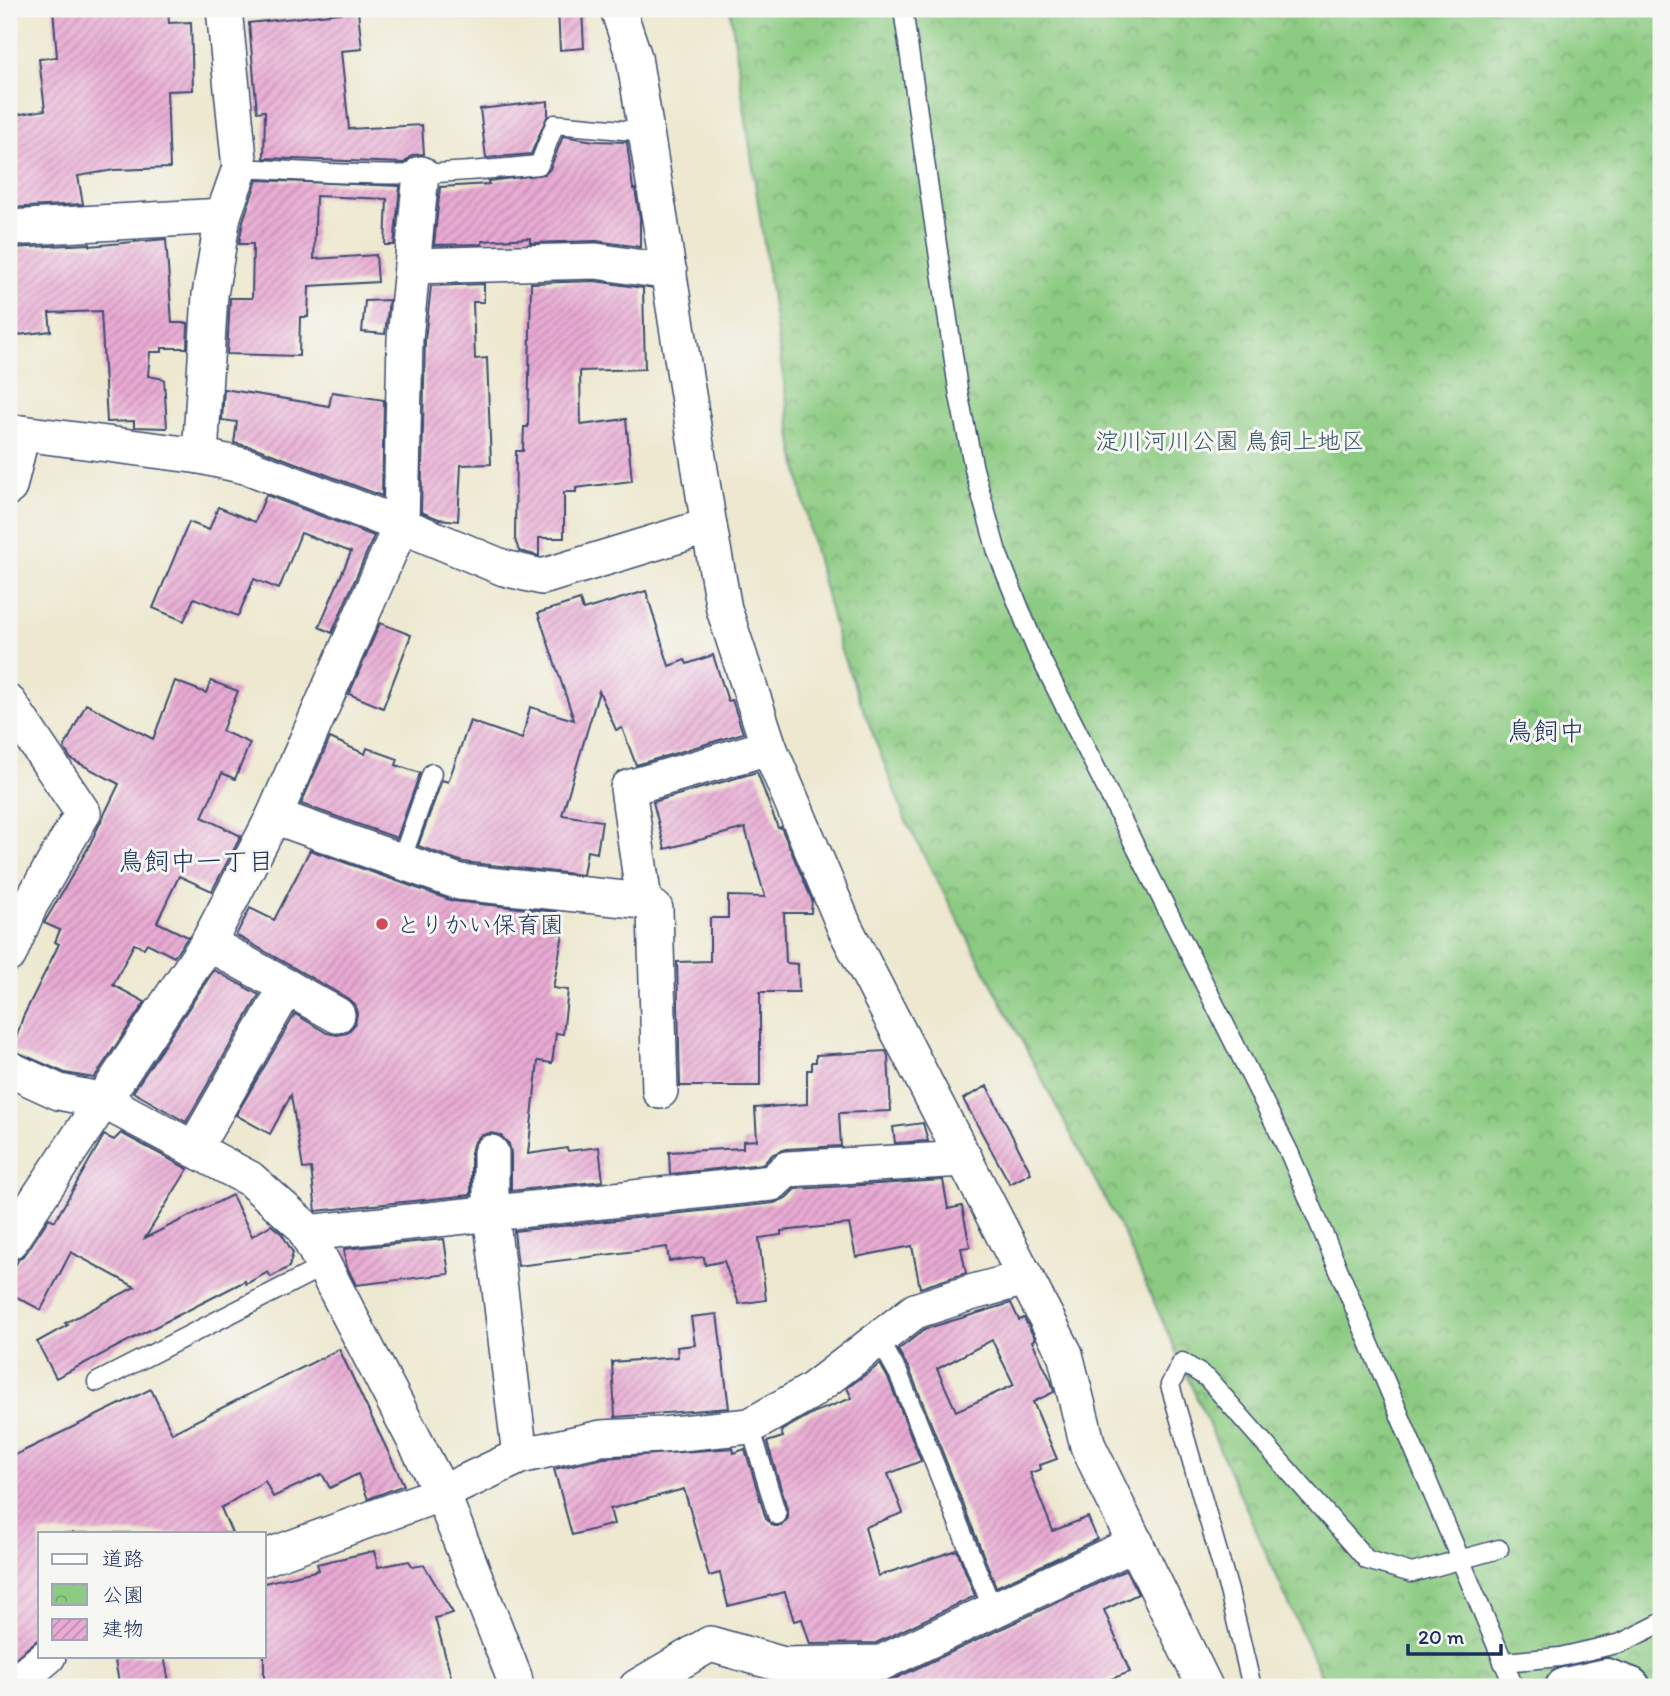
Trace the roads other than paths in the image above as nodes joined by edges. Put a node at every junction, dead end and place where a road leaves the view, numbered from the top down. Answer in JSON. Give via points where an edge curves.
{"nodes":[{"id":1,"x":224,"y":9,"type":"edge"},
{"id":2,"x":618,"y":9,"type":"edge"},
{"id":3,"x":627,"y":9,"type":"edge"},
{"id":4,"x":903,"y":9,"type":"edge"},
{"id":5,"x":634,"y":57,"type":"junction"},
{"id":6,"x":646,"y":132,"type":"junction"},
{"id":7,"x":240,"y":168,"type":"junction"},
{"id":8,"x":421,"y":174,"type":"junction"},
{"id":9,"x":223,"y":216,"type":"junction"},
{"id":10,"x":9,"y":228,"type":"edge"},
{"id":11,"x":412,"y":266,"type":"junction"},
{"id":12,"x":669,"y":272,"type":"junction"},
{"id":13,"x":200,"y":456,"type":"junction"},
{"id":14,"x":9,"y":487,"type":"edge"},
{"id":15,"x":401,"y":525,"type":"junction"},
{"id":16,"x":709,"y":526,"type":"junction"},
{"id":17,"x":9,"y":703,"type":"edge"},
{"id":18,"x":769,"y":747,"type":"junction"},
{"id":19,"x":432,"y":774,"type":"dead end"},
{"id":20,"x":274,"y":816,"type":"junction"},
{"id":21,"x":401,"y":861,"type":"junction"},
{"id":22,"x":644,"y":901,"type":"junction"},
{"id":23,"x":208,"y":943,"type":"junction"},
{"id":24,"x":9,"y":954,"type":"edge"},
{"id":25,"x":287,"y":987,"type":"junction"},
{"id":26,"x":337,"y":1015,"type":"dead end"},
{"id":27,"x":9,"y":1069,"type":"edge"},
{"id":28,"x":660,"y":1091,"type":"dead end"},
{"id":29,"x":103,"y":1101,"type":"junction"},
{"id":30,"x":194,"y":1149,"type":"junction"},
{"id":31,"x":491,"y":1153,"type":"dead end"},
{"id":32,"x":965,"y":1159,"type":"junction"},
{"id":33,"x":491,"y":1214,"type":"junction"},
{"id":34,"x":307,"y":1233,"type":"junction"},
{"id":35,"x":9,"y":1242,"type":"edge"},
{"id":36,"x":324,"y":1266,"type":"junction"},
{"id":37,"x":1026,"y":1278,"type":"junction"},
{"id":38,"x":879,"y":1339,"type":"junction"},
{"id":39,"x":97,"y":1382,"type":"dead end"},
{"id":40,"x":750,"y":1426,"type":"junction"},
{"id":41,"x":520,"y":1456,"type":"junction"},
{"id":42,"x":442,"y":1493,"type":"junction"},
{"id":43,"x":777,"y":1515,"type":"dead end"},
{"id":44,"x":1136,"y":1543,"type":"junction"},
{"id":45,"x":1499,"y":1549,"type":"dead end"},
{"id":46,"x":266,"y":1557,"type":"edge"},
{"id":47,"x":1461,"y":1561,"type":"junction"},
{"id":48,"x":993,"y":1610,"type":"junction"},
{"id":49,"x":1661,"y":1623,"type":"edge"},
{"id":50,"x":46,"y":1658,"type":"edge"},
{"id":51,"x":1503,"y":1662,"type":"junction"},
{"id":52,"x":1661,"y":1683,"type":"edge"},
{"id":53,"x":11,"y":1687,"type":"edge"},
{"id":54,"x":516,"y":1687,"type":"edge"},
{"id":55,"x":637,"y":1687,"type":"edge"},
{"id":56,"x":1205,"y":1687,"type":"edge"},
{"id":57,"x":1252,"y":1687,"type":"edge"},
{"id":58,"x":1514,"y":1687,"type":"edge"},
{"id":59,"x":1565,"y":1687,"type":"edge"},
{"id":60,"x":1631,"y":1687,"type":"edge"},
{"id":61,"x":1646,"y":1687,"type":"edge"}],
"edges":[{"from":1,"to":7,"type":"street"},
{"from":2,"to":5,"type":"street"},
{"from":3,"to":5,"type":"street"},
{"from":4,"to":47,"type":"lane","via":[[959,396],[997,552],[1042,661],[1289,1152]]},
{"from":5,"to":6,"type":"street"},
{"from":6,"to":8,"type":"lane","via":[[555,124],[539,165]]},
{"from":6,"to":12,"type":"street"},
{"from":7,"to":8,"type":"lane"},
{"from":7,"to":9,"type":"street"},
{"from":8,"to":11,"type":"street"},
{"from":9,"to":10,"type":"street"},
{"from":9,"to":13,"type":"street","via":[[210,295]]},
{"from":11,"to":12,"type":"street","via":[[596,261]]},
{"from":11,"to":15,"type":"street","via":[[405,339]]},
{"from":12,"to":16,"type":"street"},
{"from":13,"to":14,"type":"street","via":[[22,433]]},
{"from":13,"to":15,"type":"street","via":[[249,467]]},
{"from":15,"to":16,"type":"street","via":[[504,568],[542,577]]},
{"from":15,"to":20,"type":"street"},
{"from":16,"to":18,"type":"street","via":[[724,609]]},
{"from":17,"to":24,"type":"street","via":[[83,813],[30,905]]},
{"from":18,"to":22,"type":"street","via":[[628,788]]},
{"from":18,"to":32,"type":"street","via":[[845,928]]},
{"from":19,"to":21,"type":"lane"},
{"from":20,"to":21,"type":"street"},
{"from":20,"to":23,"type":"street"},
{"from":21,"to":22,"type":"street","via":[[459,882]]},
{"from":22,"to":28,"type":"street","via":[[655,909]]},
{"from":23,"to":25,"type":"street"},
{"from":23,"to":29,"type":"street"},
{"from":25,"to":26,"type":"street"},
{"from":25,"to":30,"type":"street"},
{"from":27,"to":29,"type":"street","via":[[59,1092]]},
{"from":29,"to":30,"type":"street"},
{"from":29,"to":35,"type":"street"},
{"from":30,"to":34,"type":"street","via":[[250,1179]]},
{"from":31,"to":33,"type":"street"},
{"from":32,"to":33,"type":"street","via":[[787,1169],[772,1183]]},
{"from":32,"to":37,"type":"street"},
{"from":33,"to":34,"type":"street"},
{"from":33,"to":41,"type":"street"},
{"from":34,"to":36,"type":"street"},
{"from":36,"to":39,"type":"lane"},
{"from":36,"to":42,"type":"street"},
{"from":37,"to":38,"type":"street","via":[[915,1311]]},
{"from":37,"to":44,"type":"street","via":[[1065,1354],[1088,1446]]},
{"from":38,"to":40,"type":"street","via":[[811,1391]]},
{"from":38,"to":48,"type":"lane","via":[[899,1375]]},
{"from":40,"to":41,"type":"street","via":[[601,1438]]},
{"from":40,"to":43,"type":"lane"},
{"from":41,"to":42,"type":"street"},
{"from":42,"to":46,"type":"street"},
{"from":42,"to":54,"type":"street"},
{"from":44,"to":48,"type":"street"},
{"from":44,"to":56,"type":"street"},
{"from":45,"to":47,"type":"lane"},
{"from":47,"to":51,"type":"lane"},
{"from":47,"to":57,"type":"lane","via":[[1412,1573],[1367,1560],[1207,1378],[1182,1362],[1170,1385]]},
{"from":48,"to":55,"type":"street","via":[[881,1663],[784,1665],[710,1644]]},
{"from":49,"to":51,"type":"lane","via":[[1620,1643],[1560,1657]]},
{"from":50,"to":53,"type":"street"},
{"from":51,"to":58,"type":"lane"},
{"from":52,"to":61,"type":"main road"},
{"from":59,"to":60,"type":"main road","via":[[1606,1678]]}]}
